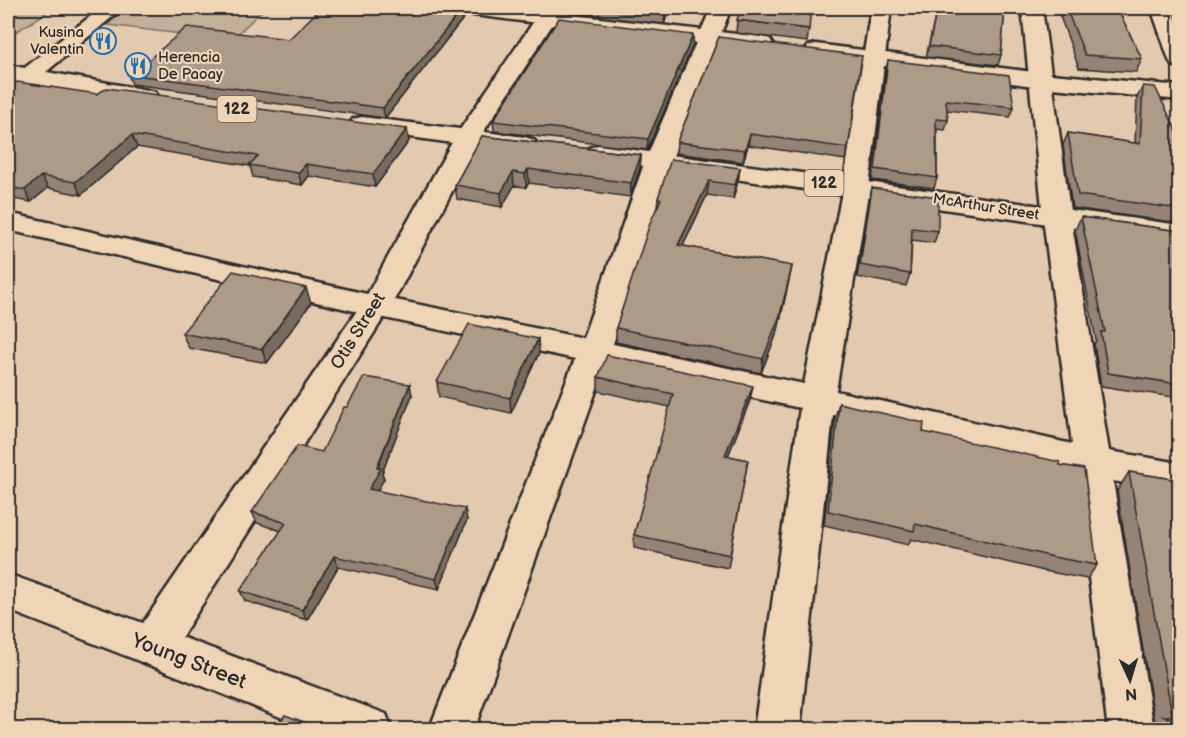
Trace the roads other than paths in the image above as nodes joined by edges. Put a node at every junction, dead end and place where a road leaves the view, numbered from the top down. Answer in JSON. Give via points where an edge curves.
{"nodes":[{"id":1,"x":113,"y":8,"type":"edge"},
{"id":2,"x":466,"y":8,"type":"edge"},
{"id":3,"x":881,"y":8,"type":"edge"},
{"id":4,"x":1032,"y":8,"type":"edge"},
{"id":5,"x":1161,"y":8,"type":"edge"},
{"id":6,"x":550,"y":12,"type":"edge"},
{"id":7,"x":716,"y":22,"type":"edge"},
{"id":8,"x":875,"y":59,"type":"junction"},
{"id":9,"x":1179,"y":60,"type":"edge"},
{"id":10,"x":19,"y":74,"type":"edge"},
{"id":11,"x":1041,"y":80,"type":"junction"},
{"id":12,"x":8,"y":92,"type":"edge"},
{"id":13,"x":1179,"y":93,"type":"edge"},
{"id":14,"x":172,"y":100,"type":"edge"},
{"id":15,"x":337,"y":121,"type":"edge"},
{"id":16,"x":468,"y":138,"type":"junction"},
{"id":17,"x":658,"y":161,"type":"junction"},
{"id":18,"x":856,"y":188,"type":"junction"},
{"id":19,"x":1057,"y":218,"type":"junction"},
{"id":20,"x":8,"y":222,"type":"edge"},
{"id":21,"x":1179,"y":234,"type":"edge"},
{"id":22,"x":376,"y":306,"type":"junction"},
{"id":23,"x":594,"y":352,"type":"junction"},
{"id":24,"x":818,"y":399,"type":"junction"},
{"id":25,"x":1093,"y":463,"type":"junction"},
{"id":26,"x":1179,"y":478,"type":"edge"},
{"id":27,"x":8,"y":592,"type":"edge"},
{"id":28,"x":152,"y":646,"type":"junction"},
{"id":29,"x":370,"y":729,"type":"edge"},
{"id":30,"x":450,"y":729,"type":"edge"},
{"id":31,"x":777,"y":729,"type":"edge"},
{"id":32,"x":1131,"y":729,"type":"edge"}],
"edges":[{"from":1,"to":10,"type":"street"},
{"from":2,"to":6,"type":"street"},
{"from":3,"to":8,"type":"street"},
{"from":4,"to":11,"type":"street"},
{"from":5,"to":9,"type":"street"},
{"from":6,"to":7,"type":"street"},
{"from":6,"to":16,"type":"street","name":"Otis Street"},
{"from":7,"to":8,"type":"street","via":[[787,47]]},
{"from":7,"to":17,"type":"street"},
{"from":8,"to":11,"type":"street"},
{"from":8,"to":18,"type":"street"},
{"from":10,"to":12,"type":"street"},
{"from":10,"to":14,"type":"street"},
{"from":11,"to":13,"type":"street"},
{"from":11,"to":19,"type":"street"},
{"from":15,"to":16,"type":"street","name":"McArthur Street","number":"122"},
{"from":16,"to":17,"type":"street","name":"McArthur Street","number":"122"},
{"from":16,"to":22,"type":"street","name":"Otis Street"},
{"from":17,"to":18,"type":"street","name":"McArthur Street","number":"122"},
{"from":17,"to":23,"type":"street"},
{"from":18,"to":19,"type":"street","name":"McArthur Street","number":"122"},
{"from":18,"to":24,"type":"street"},
{"from":19,"to":21,"type":"street","name":"McArthur Street","number":"122"},
{"from":19,"to":25,"type":"street"},
{"from":20,"to":22,"type":"street"},
{"from":22,"to":23,"type":"street"},
{"from":22,"to":28,"type":"street","name":"Otis Street"},
{"from":23,"to":24,"type":"street"},
{"from":23,"to":30,"type":"street"},
{"from":24,"to":25,"type":"street"},
{"from":24,"to":31,"type":"street"},
{"from":25,"to":26,"type":"street"},
{"from":25,"to":32,"type":"street"},
{"from":27,"to":28,"type":"street","name":"Young Street"},
{"from":28,"to":29,"type":"street","name":"Young Street"}]}
